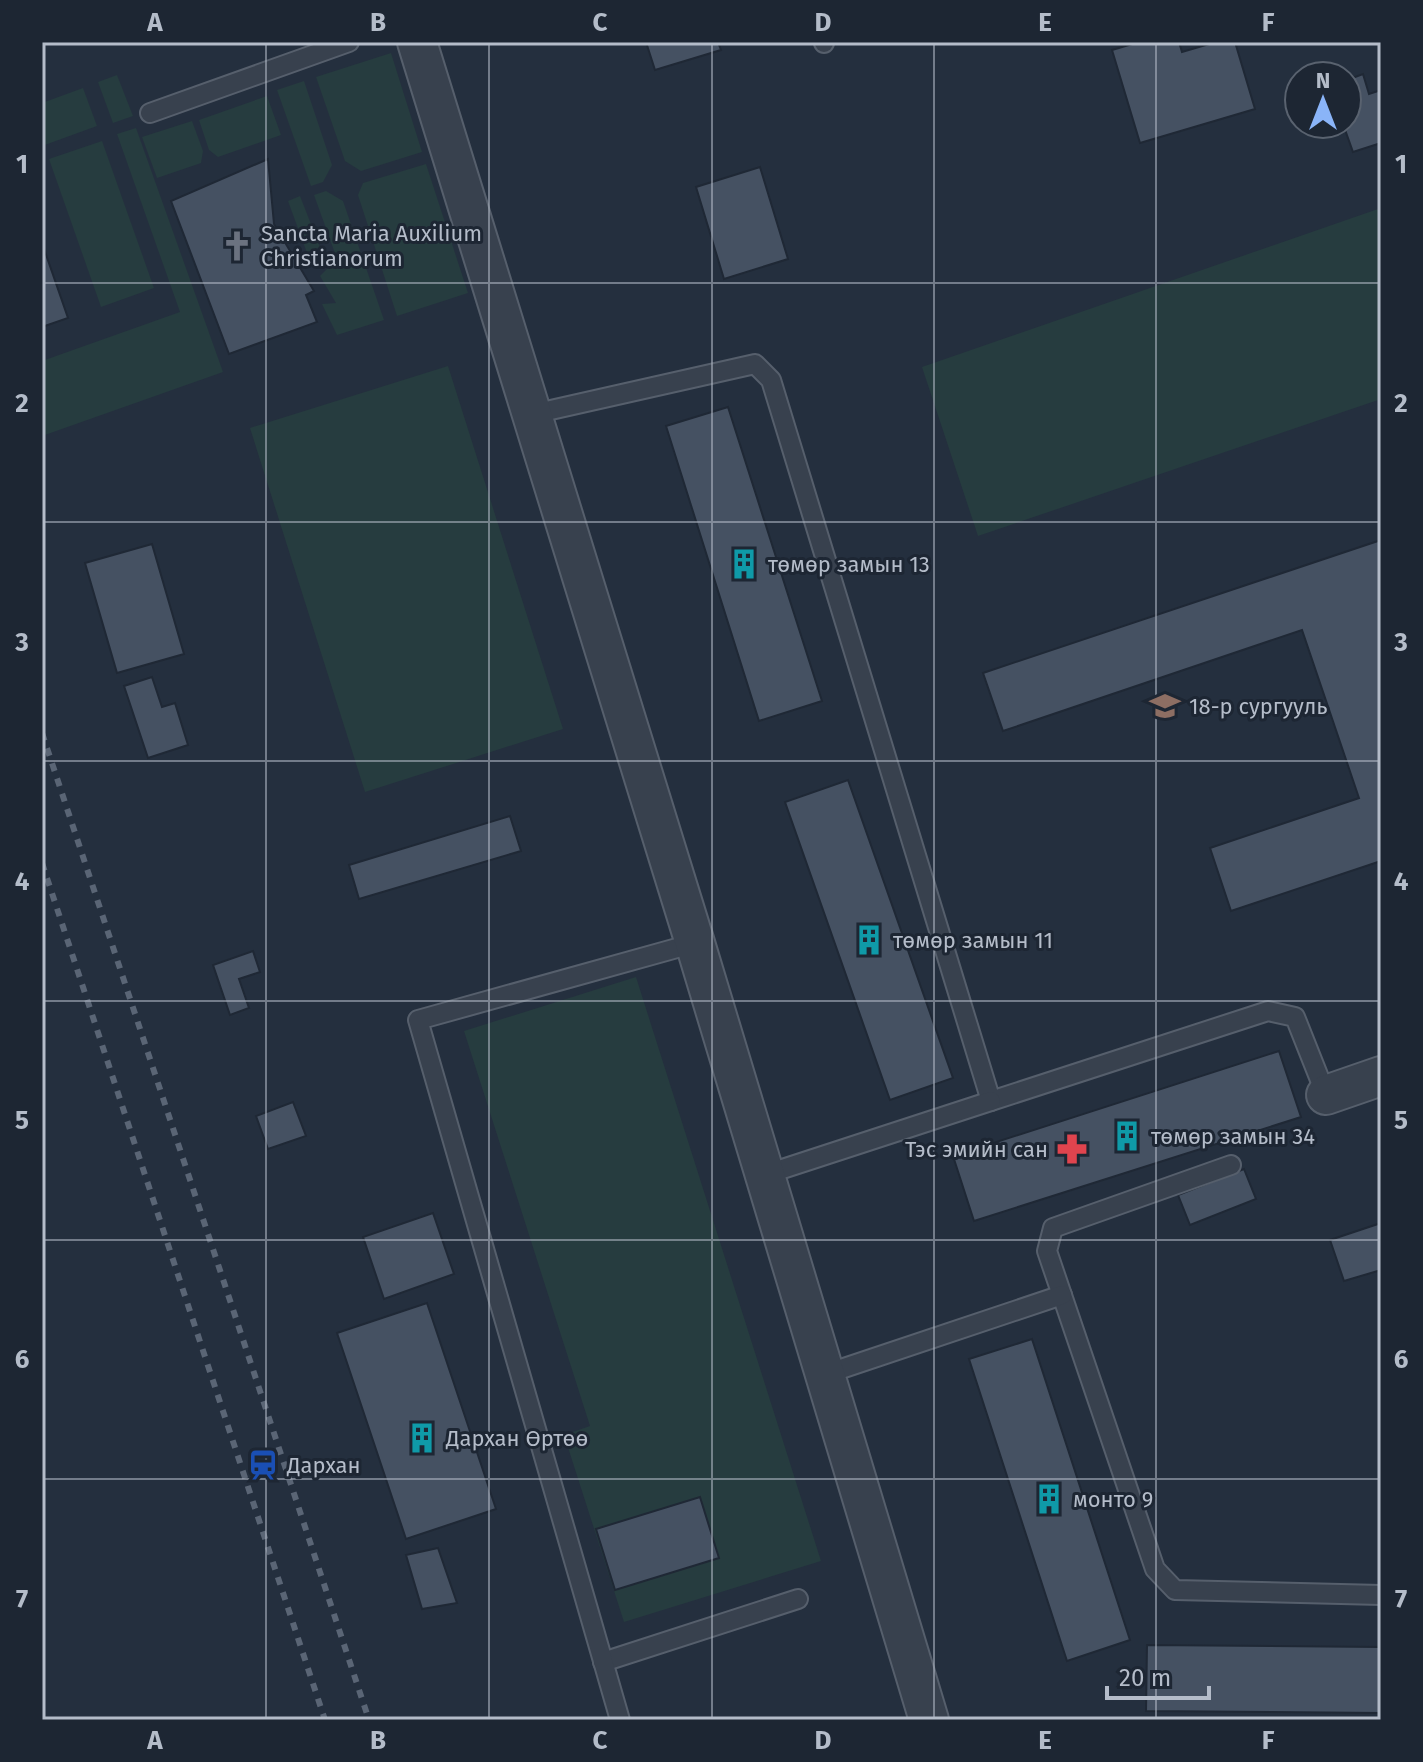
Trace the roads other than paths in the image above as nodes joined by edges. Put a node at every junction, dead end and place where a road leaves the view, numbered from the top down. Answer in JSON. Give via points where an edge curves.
{"nodes":[{"id":1,"x":349,"y":42,"type":"edge"},
{"id":2,"x":417,"y":42,"type":"edge"},
{"id":3,"x":150,"y":113,"type":"dead end"},
{"id":4,"x":533,"y":414,"type":"junction"},
{"id":5,"x":695,"y":943,"type":"junction"},
{"id":6,"x":1381,"y":1076,"type":"edge"},
{"id":7,"x":1326,"y":1095,"type":"joint"},
{"id":8,"x":991,"y":1101,"type":"junction"},
{"id":9,"x":1231,"y":1165,"type":"dead end"},
{"id":10,"x":764,"y":1175,"type":"junction"},
{"id":11,"x":1062,"y":1295,"type":"junction"},
{"id":12,"x":823,"y":1375,"type":"junction"},
{"id":13,"x":1381,"y":1595,"type":"edge"},
{"id":14,"x":798,"y":1599,"type":"dead end"},
{"id":15,"x":603,"y":1662,"type":"junction"},
{"id":16,"x":620,"y":1720,"type":"edge"},
{"id":17,"x":929,"y":1720,"type":"edge"}],
"edges":[{"from":1,"to":3,"type":"lane"},
{"from":2,"to":4,"type":"street"},
{"from":4,"to":5,"type":"street"},
{"from":4,"to":8,"type":"lane","via":[[755,364],[771,380]]},
{"from":5,"to":10,"type":"street"},
{"from":5,"to":15,"type":"lane","via":[[418,1020]]},
{"from":6,"to":7,"type":"street"},
{"from":7,"to":8,"type":"lane","via":[[1295,1017],[1268,1011]]},
{"from":8,"to":10,"type":"lane"},
{"from":9,"to":11,"type":"lane","via":[[1053,1228],[1047,1251]]},
{"from":10,"to":12,"type":"street"},
{"from":11,"to":12,"type":"lane"},
{"from":11,"to":13,"type":"lane","via":[[1155,1569],[1175,1590]]},
{"from":12,"to":17,"type":"street"},
{"from":14,"to":15,"type":"lane"},
{"from":15,"to":16,"type":"lane"}]}
